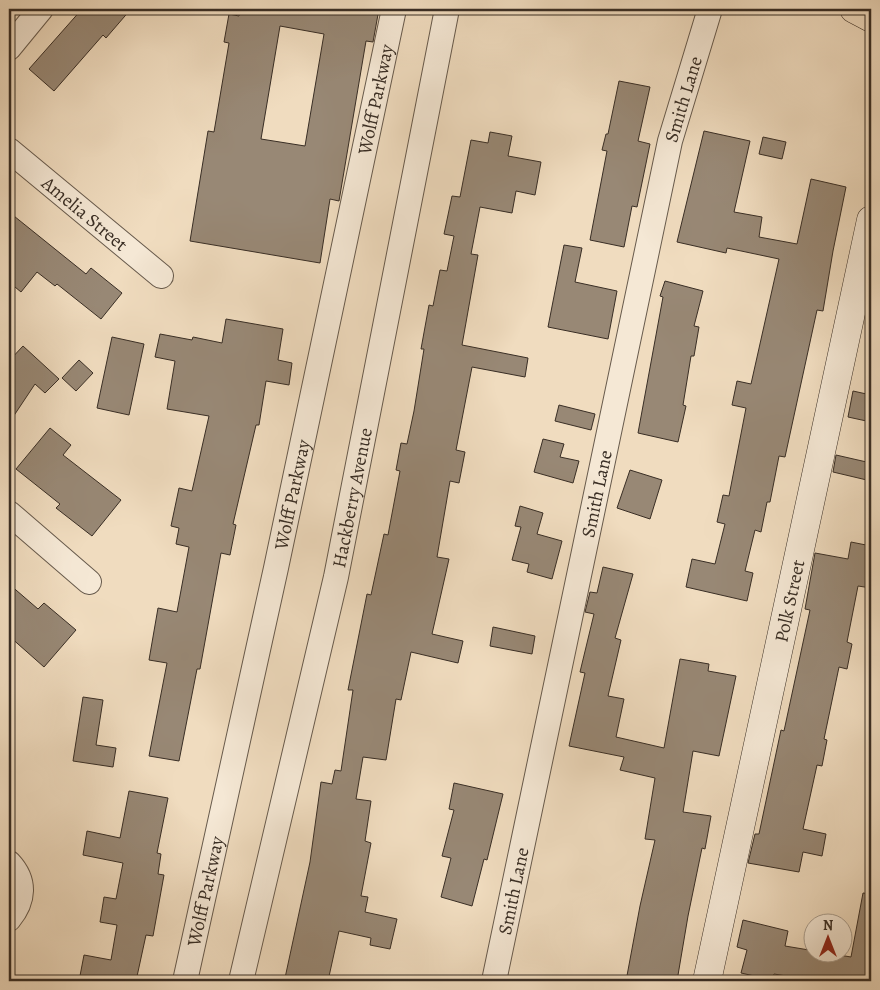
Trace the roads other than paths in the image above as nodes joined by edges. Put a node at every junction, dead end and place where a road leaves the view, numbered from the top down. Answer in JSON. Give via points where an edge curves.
{"nodes":[{"id":1,"x":41,"y":9,"type":"edge"},
{"id":2,"x":394,"y":9,"type":"edge"},
{"id":3,"x":447,"y":9,"type":"edge"},
{"id":4,"x":710,"y":9,"type":"edge"},
{"id":5,"x":854,"y":9,"type":"edge"},
{"id":6,"x":871,"y":18,"type":"edge"},
{"id":7,"x":9,"y":48,"type":"edge"},
{"id":8,"x":9,"y":150,"type":"edge"},
{"id":9,"x":871,"y":220,"type":"edge"},
{"id":10,"x":161,"y":276,"type":"dead end"},
{"id":11,"x":9,"y":513,"type":"edge"},
{"id":12,"x":90,"y":582,"type":"dead end"},
{"id":13,"x":9,"y":864,"type":"edge"},
{"id":14,"x":9,"y":919,"type":"edge"},
{"id":15,"x":185,"y":981,"type":"edge"},
{"id":16,"x":241,"y":981,"type":"edge"},
{"id":17,"x":494,"y":981,"type":"edge"},
{"id":18,"x":707,"y":981,"type":"edge"}],
"edges":[{"from":1,"to":7,"type":"street"},
{"from":2,"to":15,"type":"street","name":"Wolff Parkway"},
{"from":3,"to":16,"type":"street","name":"Hackberry Avenue","via":[[336,577]]},
{"from":4,"to":17,"type":"street","name":"Smith Lane","via":[[670,141]]},
{"from":5,"to":6,"type":"main road"},
{"from":8,"to":10,"type":"street","name":"Amelia Street"},
{"from":9,"to":18,"type":"street","name":"Polk Street"},
{"from":11,"to":12,"type":"street"},
{"from":13,"to":14,"type":"street","via":[[17,872],[21,884],[21,896]]}]}
